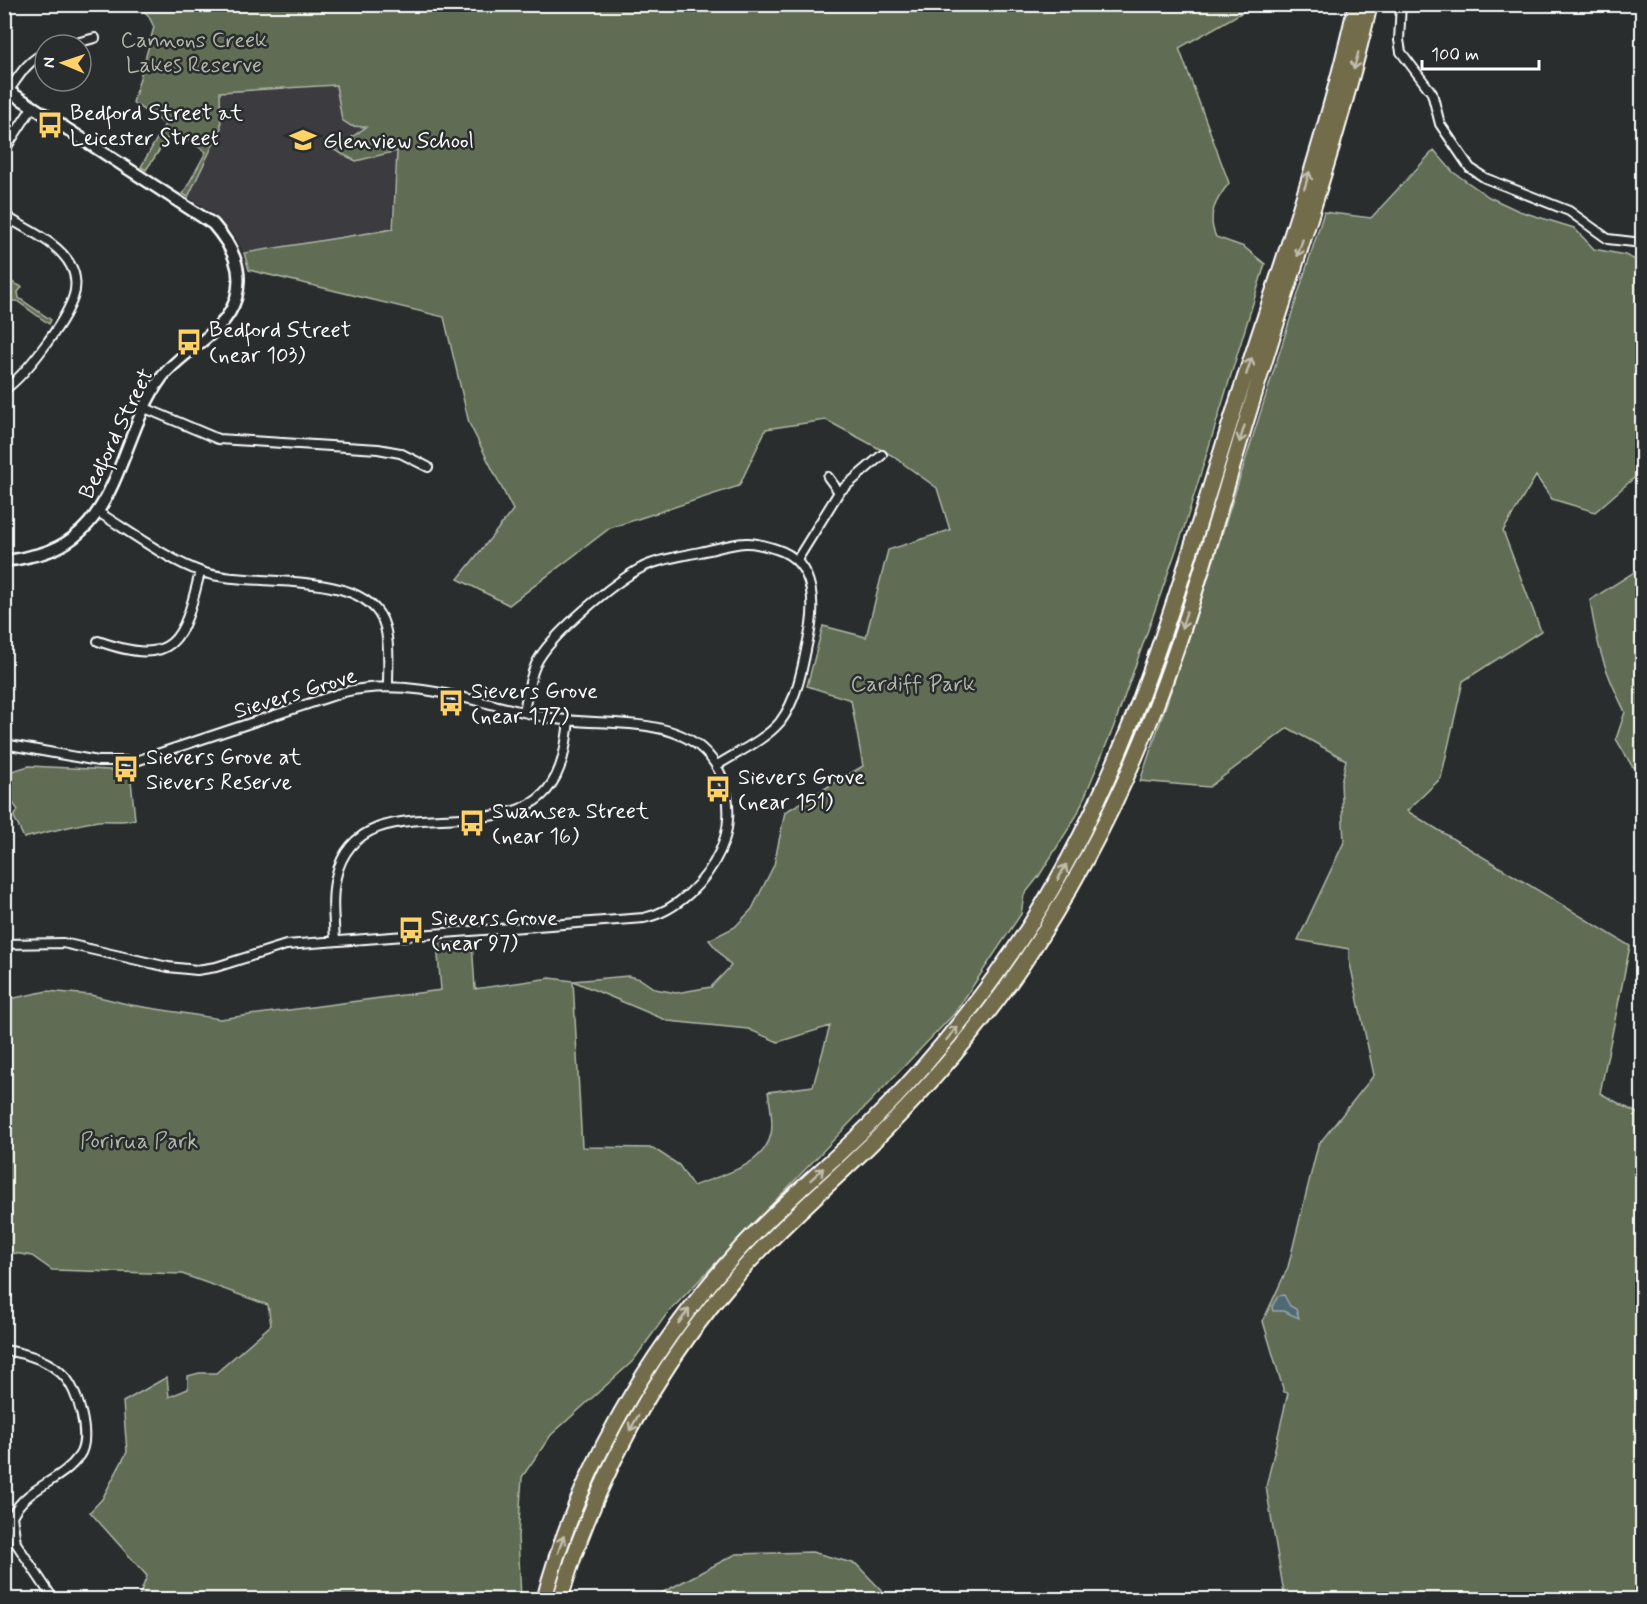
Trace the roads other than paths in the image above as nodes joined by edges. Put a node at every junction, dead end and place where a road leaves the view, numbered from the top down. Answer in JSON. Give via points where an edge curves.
{"nodes":[{"id":1,"x":1356,"y":4,"type":"edge"},
{"id":2,"x":1370,"y":4,"type":"edge"},
{"id":3,"x":1401,"y":4,"type":"edge"},
{"id":4,"x":33,"y":60,"type":"edge"},
{"id":5,"x":7,"y":89,"type":"edge"},
{"id":6,"x":33,"y":106,"type":"junction"},
{"id":7,"x":4,"y":151,"type":"edge"},
{"id":8,"x":4,"y":211,"type":"edge"},
{"id":9,"x":1642,"y":243,"type":"edge"},
{"id":10,"x":4,"y":390,"type":"edge"},
{"id":11,"x":145,"y":408,"type":"junction"},
{"id":12,"x":882,"y":455,"type":"dead end"},
{"id":13,"x":428,"y":467,"type":"dead end"},
{"id":14,"x":828,"y":477,"type":"dead end"},
{"id":15,"x":839,"y":492,"type":"junction"},
{"id":16,"x":98,"y":512,"type":"junction"},
{"id":17,"x":4,"y":560,"type":"edge"},
{"id":18,"x":797,"y":560,"type":"junction"},
{"id":19,"x":200,"y":572,"type":"junction"},
{"id":20,"x":98,"y":641,"type":"dead end"},
{"id":21,"x":388,"y":686,"type":"junction"},
{"id":22,"x":524,"y":712,"type":"junction"},
{"id":23,"x":568,"y":721,"type":"junction"},
{"id":24,"x":4,"y":744,"type":"edge"},
{"id":25,"x":716,"y":766,"type":"junction"},
{"id":26,"x":335,"y":941,"type":"junction"},
{"id":27,"x":4,"y":944,"type":"edge"},
{"id":28,"x":4,"y":1350,"type":"edge"},
{"id":29,"x":8,"y":1515,"type":"edge"},
{"id":30,"x":54,"y":1599,"type":"edge"},
{"id":31,"x":544,"y":1599,"type":"edge"},
{"id":32,"x":560,"y":1599,"type":"edge"}],
"edges":[{"from":31,"to":1,"type":"highway","one_way":true,"via":[[563,1539],[596,1460],[635,1388],[674,1330],[741,1248],[870,1123],[959,1025],[1035,918],[1094,812],[1158,653],[1323,128]]},
{"from":2,"to":32,"type":"highway","one_way":true,"via":[[1335,136],[1171,661],[1136,757],[1102,830],[1022,965],[961,1046],[881,1134],[748,1264],[677,1353],[607,1474]]},
{"from":3,"to":9,"type":"street","via":[[1401,52],[1432,93],[1440,124],[1470,168],[1485,178],[1569,211],[1608,239]]},
{"from":4,"to":5,"type":"street"},
{"from":5,"to":6,"type":"street","name":"Bedford Street"},
{"from":6,"to":7,"type":"street"},
{"from":6,"to":11,"type":"street","name":"Bedford Street","via":[[213,225],[234,250],[238,284],[232,308],[216,330],[166,371]]},
{"from":8,"to":10,"type":"street","via":[[64,256],[71,265],[75,285],[73,298],[56,327],[18,380]]},
{"from":11,"to":13,"type":"street","via":[[218,439],[378,449],[400,453]]},
{"from":11,"to":16,"type":"street","name":"Bedford Street"},
{"from":12,"to":15,"type":"street"},
{"from":14,"to":15,"type":"street"},
{"from":15,"to":18,"type":"street"},
{"from":16,"to":17,"type":"street","name":"Bedford Street","via":[[81,534],[63,546],[46,554]]},
{"from":16,"to":19,"type":"street"},
{"from":18,"to":22,"type":"street","via":[[783,551],[746,542],[663,561],[629,574],[544,651],[532,675]]},
{"from":18,"to":25,"type":"street","via":[[814,603],[792,702],[779,723]]},
{"from":19,"to":20,"type":"street","via":[[188,615],[176,640],[167,648],[147,652]]},
{"from":19,"to":21,"type":"street","via":[[339,588],[363,597],[375,607],[385,626]]},
{"from":21,"to":22,"type":"street","name":"Sievers Grove"},
{"from":21,"to":24,"type":"street","name":"Sievers Grove","via":[[344,692],[136,761],[98,761]]},
{"from":22,"to":23,"type":"street","name":"Sievers Grove"},
{"from":23,"to":25,"type":"street","name":"Sievers Grove","via":[[664,728],[690,740]]},
{"from":23,"to":26,"type":"street","via":[[557,773],[545,792],[528,805],[501,813],[390,824],[371,830],[356,841],[336,876]]},
{"from":25,"to":26,"type":"street","name":"Sievers Grove","via":[[727,798],[724,842],[706,874],[678,903],[660,913],[621,920]]},
{"from":26,"to":27,"type":"street","name":"Sievers Grove","via":[[274,948],[197,970],[63,943]]},
{"from":28,"to":29,"type":"street","via":[[37,1359],[64,1376],[81,1412],[84,1439],[78,1458],[25,1496]]},
{"from":29,"to":30,"type":"street","via":[[16,1543]]}]}
